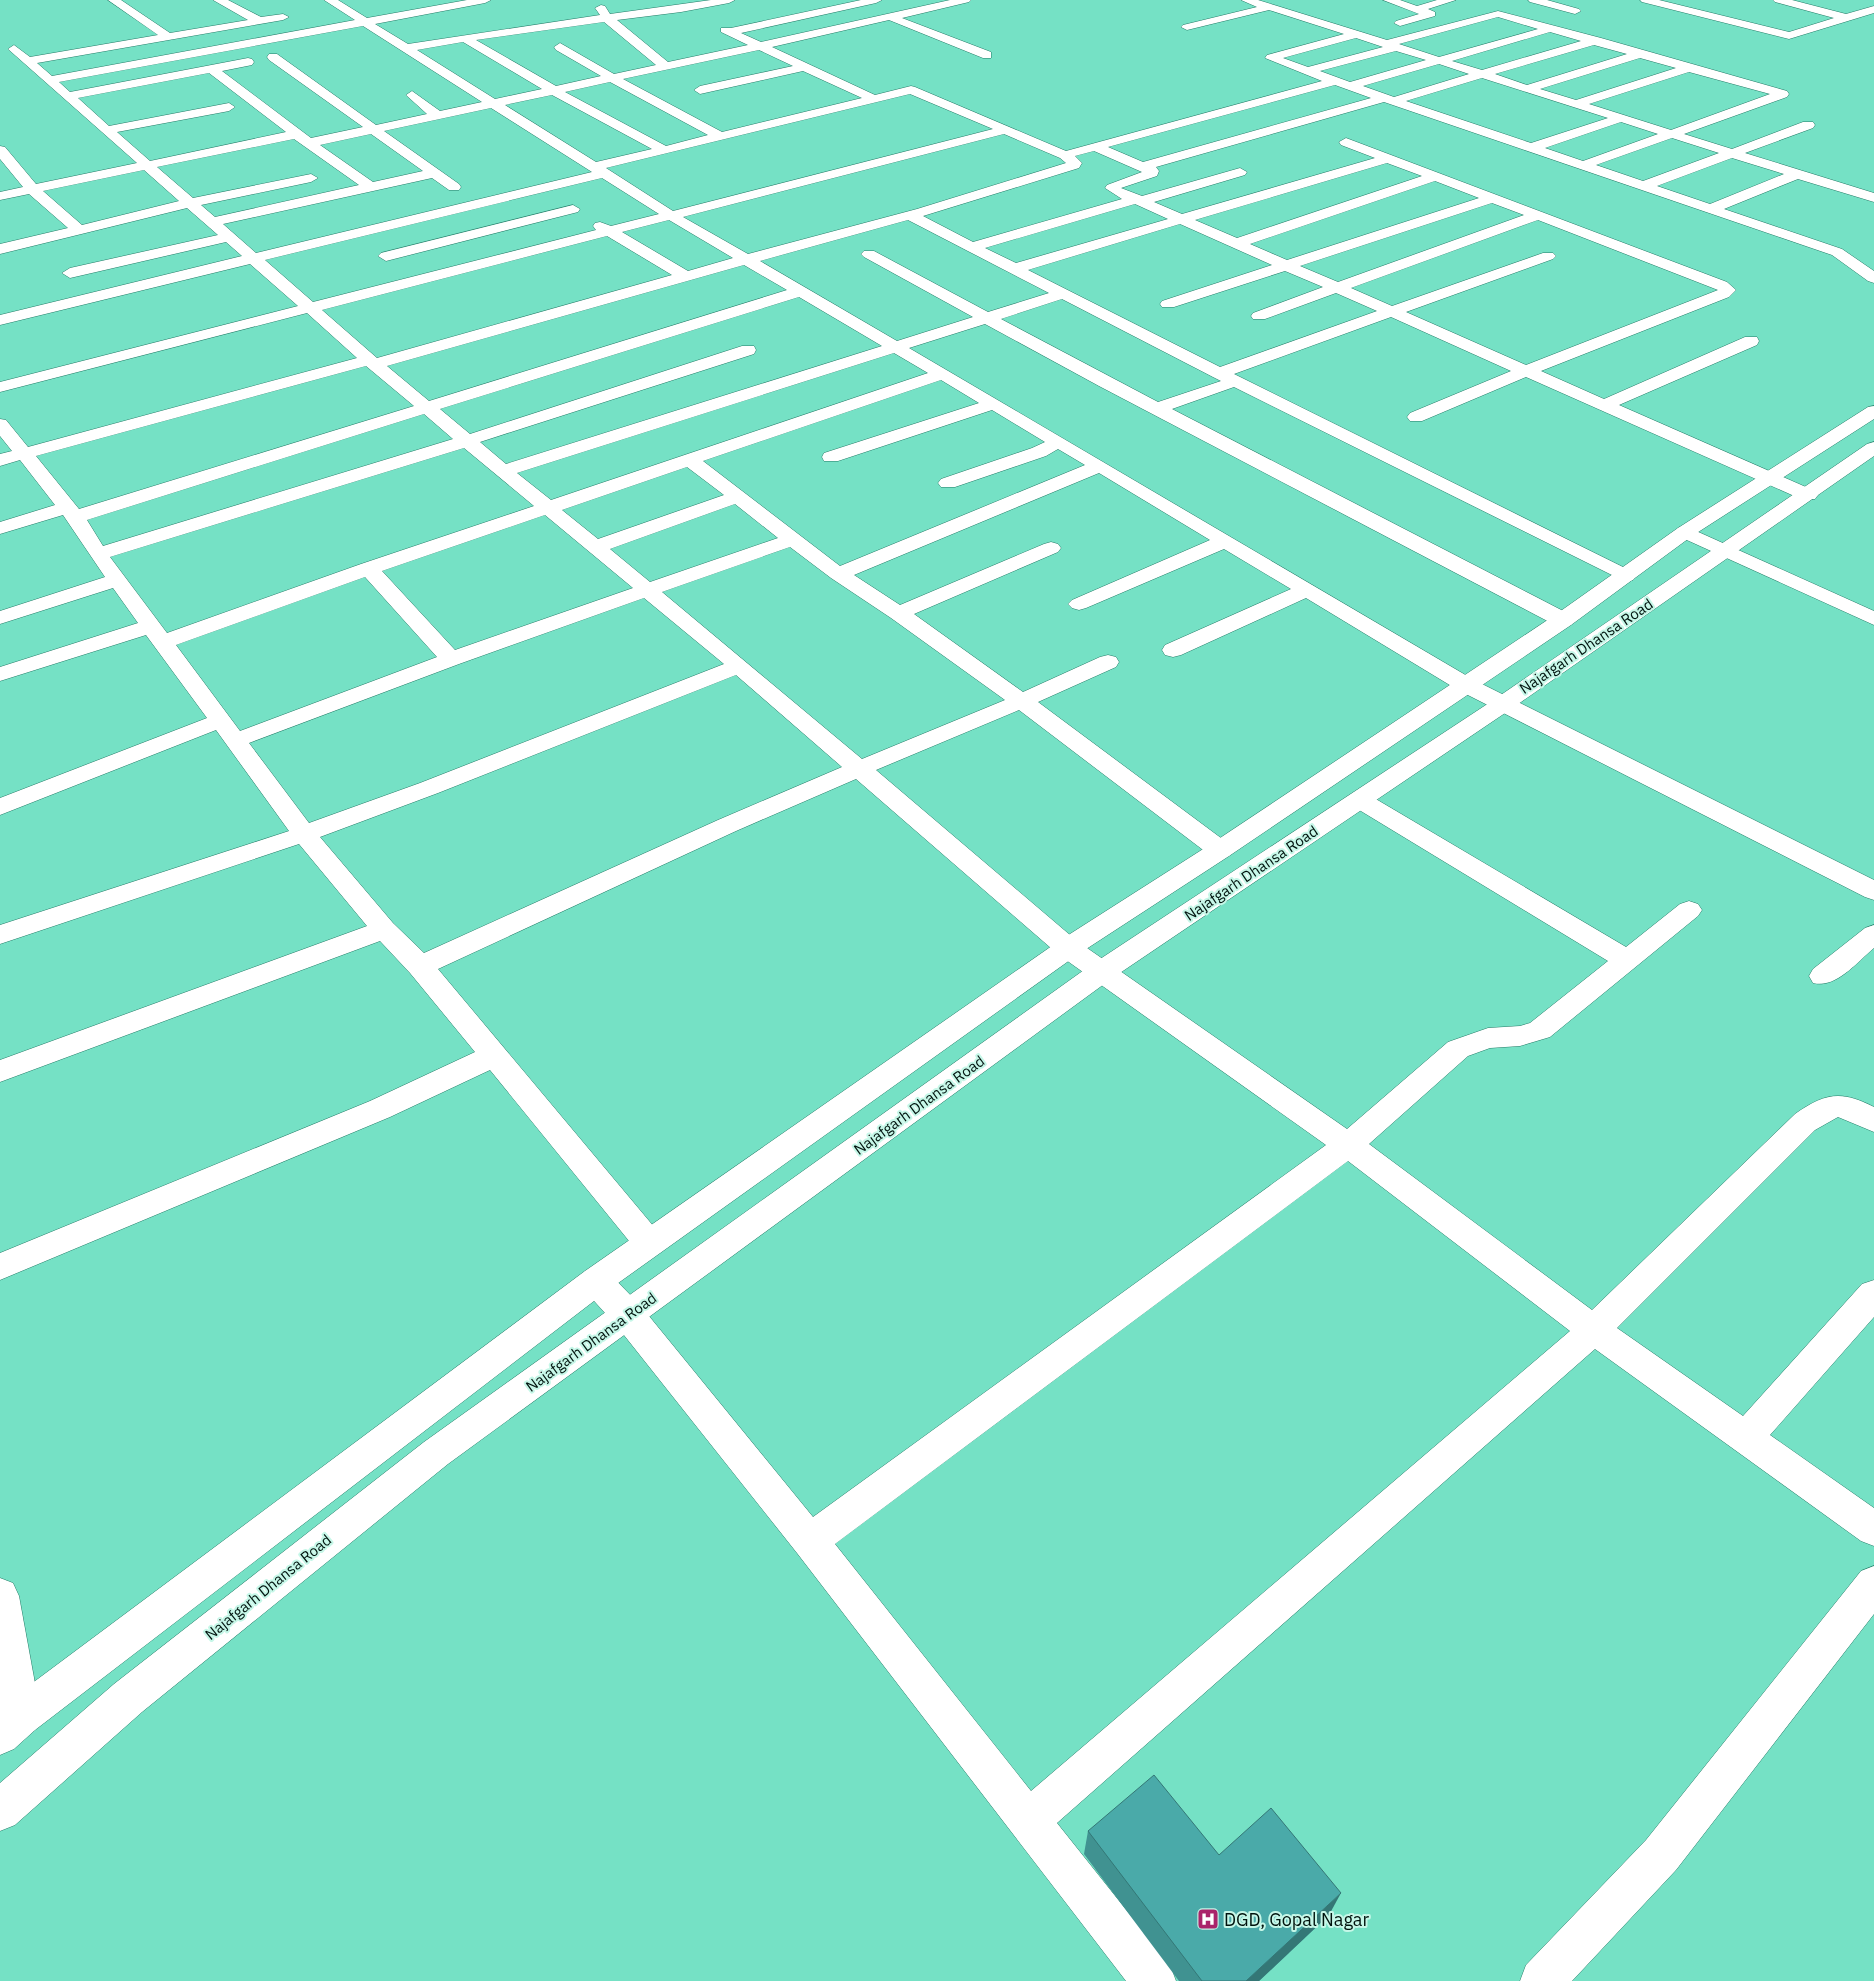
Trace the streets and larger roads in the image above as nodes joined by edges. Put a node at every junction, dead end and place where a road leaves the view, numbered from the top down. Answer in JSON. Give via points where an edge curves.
{"nodes":[{"id":1,"x":114,"y":0,"type":"edge"},
{"id":2,"x":219,"y":0,"type":"edge"},
{"id":3,"x":485,"y":0,"type":"edge"},
{"id":4,"x":596,"y":0,"type":"edge"},
{"id":5,"x":729,"y":0,"type":"edge"},
{"id":6,"x":878,"y":0,"type":"edge"},
{"id":7,"x":965,"y":0,"type":"edge"},
{"id":8,"x":1247,"y":0,"type":"edge"},
{"id":9,"x":1389,"y":0,"type":"edge"},
{"id":10,"x":1450,"y":0,"type":"edge"},
{"id":11,"x":1534,"y":0,"type":"edge"},
{"id":12,"x":1646,"y":0,"type":"edge"},
{"id":13,"x":1783,"y":0,"type":"edge"},
{"id":14,"x":331,"y":5,"type":"edge"},
{"id":15,"x":1766,"y":6,"type":"dead end"},
{"id":16,"x":1269,"y":7,"type":"junction"},
{"id":17,"x":1418,"y":8,"type":"junction"},
{"id":18,"x":681,"y":9,"type":"junction"},
{"id":19,"x":1874,"y":10,"type":"edge"},
{"id":20,"x":1575,"y":11,"type":"dead end"},
{"id":21,"x":1748,"y":12,"type":"dead end"},
{"id":22,"x":296,"y":14,"type":"dead end"},
{"id":23,"x":697,"y":17,"type":"dead end"},
{"id":24,"x":890,"y":17,"type":"junction"},
{"id":25,"x":607,"y":18,"type":"junction"},
{"id":26,"x":1848,"y":18,"type":"junction"},
{"id":27,"x":1722,"y":20,"type":"junction"},
{"id":28,"x":260,"y":21,"type":"junction"},
{"id":29,"x":363,"y":21,"type":"junction"},
{"id":30,"x":1874,"y":24,"type":"edge"},
{"id":31,"x":713,"y":25,"type":"dead end"},
{"id":32,"x":1187,"y":27,"type":"dead end"},
{"id":33,"x":1553,"y":28,"type":"junction"},
{"id":34,"x":402,"y":30,"type":"dead end"},
{"id":35,"x":730,"y":32,"type":"junction"},
{"id":36,"x":1357,"y":34,"type":"junction"},
{"id":37,"x":385,"y":35,"type":"junction"},
{"id":38,"x":168,"y":37,"type":"junction"},
{"id":39,"x":464,"y":38,"type":"junction"},
{"id":40,"x":368,"y":39,"type":"dead end"},
{"id":41,"x":1597,"y":40,"type":"junction"},
{"id":42,"x":1391,"y":45,"type":"junction"},
{"id":43,"x":760,"y":46,"type":"junction"},
{"id":44,"x":560,"y":47,"type":"dead end"},
{"id":45,"x":406,"y":48,"type":"junction"},
{"id":46,"x":14,"y":49,"type":"dead end"},
{"id":47,"x":1642,"y":53,"type":"junction"},
{"id":48,"x":292,"y":54,"type":"dead end"},
{"id":49,"x":988,"y":55,"type":"dead end"},
{"id":50,"x":273,"y":57,"type":"junction"},
{"id":51,"x":28,"y":61,"type":"junction"},
{"id":52,"x":1440,"y":61,"type":"junction"},
{"id":53,"x":665,"y":66,"type":"junction"},
{"id":54,"x":803,"y":67,"type":"junction"},
{"id":55,"x":1690,"y":67,"type":"junction"},
{"id":56,"x":212,"y":69,"type":"junction"},
{"id":57,"x":1307,"y":71,"type":"junction"},
{"id":58,"x":1482,"y":74,"type":"junction"},
{"id":59,"x":614,"y":77,"type":"junction"},
{"id":60,"x":49,"y":80,"type":"junction"},
{"id":61,"x":1335,"y":81,"type":"junction"},
{"id":62,"x":1350,"y":86,"type":"junction"},
{"id":63,"x":1526,"y":89,"type":"junction"},
{"id":64,"x":553,"y":90,"type":"junction"},
{"id":65,"x":700,"y":90,"type":"dead end"},
{"id":66,"x":412,"y":95,"type":"dead end"},
{"id":67,"x":68,"y":96,"type":"junction"},
{"id":68,"x":874,"y":99,"type":"junction"},
{"id":69,"x":1388,"y":99,"type":"junction"},
{"id":70,"x":492,"y":102,"type":"junction"},
{"id":71,"x":1576,"y":104,"type":"junction"},
{"id":72,"x":229,"y":107,"type":"dead end"},
{"id":73,"x":437,"y":114,"type":"junction"},
{"id":74,"x":1621,"y":118,"type":"junction"},
{"id":75,"x":1808,"y":125,"type":"dead end"},
{"id":76,"x":107,"y":130,"type":"junction"},
{"id":77,"x":372,"y":130,"type":"junction"},
{"id":78,"x":1005,"y":130,"type":"junction"},
{"id":79,"x":297,"y":134,"type":"junction"},
{"id":80,"x":1672,"y":135,"type":"junction"},
{"id":81,"x":720,"y":136,"type":"junction"},
{"id":82,"x":1346,"y":142,"type":"dead end"},
{"id":83,"x":309,"y":143,"type":"junction"},
{"id":84,"x":1096,"y":147,"type":"junction"},
{"id":85,"x":1531,"y":148,"type":"junction"},
{"id":86,"x":0,"y":150,"type":"edge"},
{"id":87,"x":664,"y":150,"type":"junction"},
{"id":88,"x":1732,"y":154,"type":"junction"},
{"id":89,"x":1065,"y":155,"type":"junction"},
{"id":90,"x":1388,"y":158,"type":"junction"},
{"id":91,"x":147,"y":165,"type":"junction"},
{"id":92,"x":1582,"y":166,"type":"junction"},
{"id":93,"x":1142,"y":167,"type":"junction"},
{"id":94,"x":599,"y":170,"type":"junction"},
{"id":95,"x":1240,"y":172,"type":"dead end"},
{"id":96,"x":434,"y":173,"type":"junction"},
{"id":97,"x":1798,"y":174,"type":"junction"},
{"id":98,"x":1436,"y":176,"type":"junction"},
{"id":99,"x":311,"y":178,"type":"dead end"},
{"id":100,"x":1643,"y":186,"type":"junction"},
{"id":101,"x":370,"y":187,"type":"junction"},
{"id":102,"x":454,"y":187,"type":"dead end"},
{"id":103,"x":542,"y":188,"type":"junction"},
{"id":104,"x":32,"y":189,"type":"junction"},
{"id":105,"x":0,"y":196,"type":"edge"},
{"id":106,"x":1492,"y":198,"type":"junction"},
{"id":107,"x":1874,"y":198,"type":"edge"},
{"id":108,"x":1139,"y":200,"type":"junction"},
{"id":109,"x":190,"y":203,"type":"junction"},
{"id":110,"x":573,"y":209,"type":"junction"},
{"id":111,"x":1710,"y":209,"type":"junction"},
{"id":112,"x":670,"y":214,"type":"junction"},
{"id":113,"x":1538,"y":215,"type":"junction"},
{"id":114,"x":911,"y":216,"type":"junction"},
{"id":115,"x":1184,"y":220,"type":"junction"},
{"id":116,"x":212,"y":222,"type":"junction"},
{"id":117,"x":78,"y":230,"type":"junction"},
{"id":118,"x":0,"y":231,"type":"edge"},
{"id":119,"x":607,"y":231,"type":"junction"},
{"id":120,"x":229,"y":237,"type":"junction"},
{"id":121,"x":1237,"y":243,"type":"junction"},
{"id":122,"x":6,"y":247,"type":"edge"},
{"id":123,"x":971,"y":247,"type":"junction"},
{"id":124,"x":869,"y":254,"type":"dead end"},
{"id":125,"x":386,"y":256,"type":"dead end"},
{"id":126,"x":1548,"y":256,"type":"dead end"},
{"id":127,"x":252,"y":258,"type":"junction"},
{"id":128,"x":747,"y":260,"type":"junction"},
{"id":129,"x":1285,"y":265,"type":"junction"},
{"id":130,"x":1014,"y":269,"type":"junction"},
{"id":131,"x":70,"y":273,"type":"dead end"},
{"id":132,"x":687,"y":277,"type":"junction"},
{"id":133,"x":1874,"y":278,"type":"edge"},
{"id":134,"x":1338,"y":288,"type":"junction"},
{"id":135,"x":801,"y":291,"type":"junction"},
{"id":136,"x":1062,"y":294,"type":"junction"},
{"id":137,"x":1168,"y":304,"type":"dead end"},
{"id":138,"x":310,"y":308,"type":"junction"},
{"id":139,"x":1393,"y":312,"type":"junction"},
{"id":140,"x":1259,"y":316,"type":"dead end"},
{"id":141,"x":987,"y":317,"type":"junction"},
{"id":142,"x":0,"y":320,"type":"edge"},
{"id":143,"x":1751,"y":341,"type":"dead end"},
{"id":144,"x":894,"y":346,"type":"junction"},
{"id":145,"x":748,"y":350,"type":"dead end"},
{"id":146,"x":372,"y":362,"type":"junction"},
{"id":147,"x":1526,"y":371,"type":"junction"},
{"id":148,"x":942,"y":374,"type":"junction"},
{"id":149,"x":1227,"y":377,"type":"junction"},
{"id":150,"x":0,"y":388,"type":"edge"},
{"id":151,"x":994,"y":404,"type":"junction"},
{"id":152,"x":1604,"y":405,"type":"junction"},
{"id":153,"x":426,"y":408,"type":"junction"},
{"id":154,"x":1158,"y":408,"type":"junction"},
{"id":155,"x":1874,"y":411,"type":"edge"},
{"id":156,"x":1416,"y":417,"type":"dead end"},
{"id":157,"x":0,"y":424,"type":"edge"},
{"id":158,"x":466,"y":441,"type":"junction"},
{"id":159,"x":1058,"y":442,"type":"junction"},
{"id":160,"x":1874,"y":448,"type":"edge"},
{"id":161,"x":24,"y":454,"type":"junction"},
{"id":162,"x":832,"y":457,"type":"dead end"},
{"id":163,"x":0,"y":460,"type":"edge"},
{"id":164,"x":691,"y":461,"type":"junction"},
{"id":165,"x":1100,"y":466,"type":"junction"},
{"id":166,"x":504,"y":471,"type":"junction"},
{"id":167,"x":1769,"y":478,"type":"junction"},
{"id":168,"x":948,"y":483,"type":"dead end"},
{"id":169,"x":1808,"y":495,"type":"junction"},
{"id":170,"x":738,"y":497,"type":"junction"},
{"id":171,"x":548,"y":508,"type":"junction"},
{"id":172,"x":71,"y":512,"type":"junction"},
{"id":173,"x":0,"y":528,"type":"edge"},
{"id":174,"x":1685,"y":532,"type":"junction"},
{"id":175,"x":794,"y":539,"type":"junction"},
{"id":176,"x":1225,"y":541,"type":"junction"},
{"id":177,"x":595,"y":547,"type":"junction"},
{"id":178,"x":1052,"y":548,"type":"dead end"},
{"id":179,"x":1726,"y":551,"type":"junction"},
{"id":180,"x":98,"y":554,"type":"junction"},
{"id":181,"x":368,"y":568,"type":"junction"},
{"id":182,"x":838,"y":574,"type":"junction"},
{"id":183,"x":1626,"y":576,"type":"junction"},
{"id":184,"x":117,"y":580,"type":"junction"},
{"id":185,"x":646,"y":590,"type":"junction"},
{"id":186,"x":1306,"y":590,"type":"junction"},
{"id":187,"x":1874,"y":597,"type":"edge"},
{"id":188,"x":1078,"y":604,"type":"dead end"},
{"id":189,"x":1854,"y":610,"type":"junction"},
{"id":190,"x":899,"y":613,"type":"junction"},
{"id":191,"x":0,"y":618,"type":"edge"},
{"id":192,"x":1874,"y":618,"type":"edge"},
{"id":193,"x":1563,"y":620,"type":"junction"},
{"id":194,"x":157,"y":634,"type":"junction"},
{"id":195,"x":1173,"y":650,"type":"dead end"},
{"id":196,"x":451,"y":659,"type":"junction"},
{"id":197,"x":1108,"y":662,"type":"dead end"},
{"id":198,"x":739,"y":666,"type":"junction"},
{"id":199,"x":0,"y":674,"type":"edge"},
{"id":200,"x":1466,"y":685,"type":"junction"},
{"id":201,"x":1023,"y":702,"type":"junction"},
{"id":202,"x":1504,"y":704,"type":"junction"},
{"id":203,"x":221,"y":720,"type":"junction"},
{"id":204,"x":237,"y":740,"type":"junction"},
{"id":205,"x":858,"y":770,"type":"junction"},
{"id":206,"x":1360,"y":800,"type":"junction"},
{"id":207,"x":0,"y":807,"type":"edge"},
{"id":208,"x":304,"y":834,"type":"junction"},
{"id":209,"x":1220,"y":850,"type":"junction"},
{"id":210,"x":1874,"y":891,"type":"edge"},
{"id":211,"x":1689,"y":910,"type":"dead end"},
{"id":212,"x":384,"y":929,"type":"junction"},
{"id":213,"x":1874,"y":934,"type":"edge"},
{"id":214,"x":0,"y":935,"type":"edge"},
{"id":215,"x":1068,"y":948,"type":"junction"},
{"id":216,"x":1628,"y":960,"type":"junction"},
{"id":217,"x":420,"y":966,"type":"junction"},
{"id":218,"x":1101,"y":972,"type":"junction"},
{"id":219,"x":1824,"y":976,"type":"dead end"},
{"id":220,"x":493,"y":1056,"type":"junction"},
{"id":221,"x":0,"y":1071,"type":"edge"},
{"id":222,"x":1874,"y":1121,"type":"edge"},
{"id":223,"x":1348,"y":1145,"type":"junction"},
{"id":224,"x":649,"y":1243,"type":"junction"},
{"id":225,"x":0,"y":1268,"type":"edge"},
{"id":226,"x":596,"y":1281,"type":"junction"},
{"id":227,"x":1874,"y":1294,"type":"edge"},
{"id":228,"x":628,"y":1315,"type":"junction"},
{"id":229,"x":1594,"y":1330,"type":"junction"},
{"id":230,"x":1746,"y":1438,"type":"junction"},
{"id":231,"x":1874,"y":1530,"type":"edge"},
{"id":232,"x":810,"y":1541,"type":"junction"},
{"id":233,"x":1874,"y":1584,"type":"edge"},
{"id":234,"x":0,"y":1602,"type":"edge"},
{"id":235,"x":11,"y":1725,"type":"edge"},
{"id":236,"x":0,"y":1810,"type":"edge"},
{"id":237,"x":1028,"y":1821,"type":"junction"},
{"id":238,"x":1154,"y":1981,"type":"edge"},
{"id":239,"x":1542,"y":1981,"type":"edge"}],
"edges":[{"from":1,"to":38,"type":"street"},
{"from":2,"to":28,"type":"street"},
{"from":3,"to":29,"type":"street"},
{"from":4,"to":25,"type":"street"},
{"from":5,"to":18,"type":"street"},
{"from":6,"to":35,"type":"street"},
{"from":7,"to":24,"type":"street"},
{"from":8,"to":16,"type":"street"},
{"from":9,"to":17,"type":"street"},
{"from":10,"to":17,"type":"street"},
{"from":11,"to":20,"type":"street"},
{"from":12,"to":27,"type":"street"},
{"from":13,"to":15,"type":"street"},
{"from":13,"to":26,"type":"street"},
{"from":14,"to":29,"type":"street"},
{"from":16,"to":32,"type":"street"},
{"from":16,"to":36,"type":"street"},
{"from":17,"to":36,"type":"street","via":[[1431,14]]},
{"from":18,"to":23,"type":"street"},
{"from":18,"to":25,"type":"street"},
{"from":19,"to":26,"type":"street"},
{"from":21,"to":27,"type":"street"},
{"from":22,"to":28,"type":"street"},
{"from":24,"to":43,"type":"street"},
{"from":24,"to":49,"type":"street"},
{"from":25,"to":39,"type":"street"},
{"from":25,"to":53,"type":"street"},
{"from":26,"to":27,"type":"street","via":[[1789,36]]},
{"from":26,"to":30,"type":"street"},
{"from":28,"to":38,"type":"street"},
{"from":29,"to":37,"type":"street"},
{"from":29,"to":60,"type":"street"},
{"from":31,"to":35,"type":"street"},
{"from":33,"to":41,"type":"street"},
{"from":33,"to":42,"type":"street","via":[[1498,14]]},
{"from":33,"to":52,"type":"street"},
{"from":34,"to":37,"type":"street"},
{"from":35,"to":43,"type":"street"},
{"from":36,"to":42,"type":"street"},
{"from":36,"to":57,"type":"street","via":[[1271,58]]},
{"from":37,"to":40,"type":"street"},
{"from":37,"to":45,"type":"street"},
{"from":38,"to":51,"type":"street"},
{"from":39,"to":45,"type":"street"},
{"from":39,"to":64,"type":"street"},
{"from":41,"to":47,"type":"street"},
{"from":41,"to":58,"type":"street"},
{"from":42,"to":52,"type":"street"},
{"from":42,"to":57,"type":"street"},
{"from":43,"to":53,"type":"street"},
{"from":43,"to":54,"type":"street"},
{"from":44,"to":59,"type":"street"},
{"from":45,"to":70,"type":"street"},
{"from":46,"to":51,"type":"street"},
{"from":47,"to":55,"type":"street"},
{"from":47,"to":63,"type":"street"},
{"from":48,"to":50,"type":"street"},
{"from":50,"to":56,"type":"street"},
{"from":50,"to":77,"type":"street"},
{"from":51,"to":60,"type":"street"},
{"from":52,"to":58,"type":"street"},
{"from":52,"to":62,"type":"street"},
{"from":53,"to":59,"type":"street"},
{"from":54,"to":65,"type":"street"},
{"from":54,"to":68,"type":"street"},
{"from":55,"to":71,"type":"street"},
{"from":55,"to":80,"type":"street","via":[[1783,95]]},
{"from":56,"to":67,"type":"street"},
{"from":56,"to":79,"type":"street"},
{"from":57,"to":61,"type":"street"},
{"from":58,"to":63,"type":"street"},
{"from":58,"to":69,"type":"street"},
{"from":59,"to":64,"type":"street"},
{"from":59,"to":81,"type":"street","via":[[655,103]]},
{"from":60,"to":67,"type":"street"},
{"from":61,"to":62,"type":"street"},
{"from":61,"to":84,"type":"street"},
{"from":62,"to":69,"type":"street"},
{"from":63,"to":71,"type":"street"},
{"from":64,"to":70,"type":"street"},
{"from":64,"to":87,"type":"street"},
{"from":66,"to":73,"type":"street"},
{"from":67,"to":76,"type":"street"},
{"from":68,"to":78,"type":"street","via":[[916,91]]},
{"from":68,"to":81,"type":"street"},
{"from":69,"to":85,"type":"street"},
{"from":69,"to":93,"type":"street"},
{"from":70,"to":73,"type":"street"},
{"from":70,"to":94,"type":"street"},
{"from":71,"to":74,"type":"street"},
{"from":72,"to":76,"type":"street"},
{"from":73,"to":77,"type":"street"},
{"from":74,"to":80,"type":"street"},
{"from":74,"to":85,"type":"street"},
{"from":75,"to":88,"type":"street"},
{"from":76,"to":91,"type":"street"},
{"from":77,"to":83,"type":"street"},
{"from":77,"to":96,"type":"street"},
{"from":78,"to":89,"type":"street"},
{"from":78,"to":112,"type":"street"},
{"from":79,"to":83,"type":"street"},
{"from":79,"to":91,"type":"street"},
{"from":80,"to":88,"type":"street"},
{"from":80,"to":92,"type":"street"},
{"from":81,"to":87,"type":"street"},
{"from":82,"to":90,"type":"street"},
{"from":83,"to":101,"type":"street"},
{"from":84,"to":89,"type":"street"},
{"from":84,"to":93,"type":"street"},
{"from":85,"to":92,"type":"street"},
{"from":86,"to":104,"type":"street"},
{"from":87,"to":94,"type":"street"},
{"from":88,"to":97,"type":"street"},
{"from":88,"to":100,"type":"street"},
{"from":89,"to":114,"type":"street","via":[[1076,162],[1074,165]]},
{"from":90,"to":98,"type":"street"},
{"from":90,"to":115,"type":"street"},
{"from":91,"to":104,"type":"street"},
{"from":91,"to":109,"type":"street"},
{"from":92,"to":100,"type":"street"},
{"from":93,"to":108,"type":"street","via":[[1152,173],[1112,188]]},
{"from":94,"to":103,"type":"street"},
{"from":94,"to":112,"type":"street"},
{"from":95,"to":108,"type":"street"},
{"from":96,"to":101,"type":"street"},
{"from":96,"to":102,"type":"street"},
{"from":97,"to":107,"type":"street"},
{"from":97,"to":111,"type":"street"},
{"from":98,"to":106,"type":"street"},
{"from":98,"to":121,"type":"street"},
{"from":99,"to":109,"type":"street"},
{"from":100,"to":111,"type":"street"},
{"from":101,"to":116,"type":"street"},
{"from":103,"to":110,"type":"street"},
{"from":103,"to":127,"type":"street"},
{"from":104,"to":105,"type":"street"},
{"from":104,"to":117,"type":"street"},
{"from":106,"to":113,"type":"street"},
{"from":106,"to":129,"type":"street"},
{"from":108,"to":115,"type":"street"},
{"from":108,"to":123,"type":"street"},
{"from":109,"to":116,"type":"street"},
{"from":109,"to":117,"type":"street"},
{"from":110,"to":119,"type":"street"},
{"from":110,"to":125,"type":"street"},
{"from":111,"to":133,"type":"street","via":[[1837,252]]},
{"from":112,"to":119,"type":"street"},
{"from":112,"to":128,"type":"street"},
{"from":113,"to":134,"type":"street"},
{"from":113,"to":147,"type":"street","via":[[1728,290]]},
{"from":114,"to":123,"type":"street"},
{"from":114,"to":128,"type":"street"},
{"from":115,"to":121,"type":"street"},
{"from":115,"to":130,"type":"street"},
{"from":116,"to":120,"type":"street"},
{"from":117,"to":122,"type":"street"},
{"from":118,"to":122,"type":"street"},
{"from":119,"to":132,"type":"street"},
{"from":119,"to":138,"type":"street"},
{"from":120,"to":127,"type":"street"},
{"from":120,"to":131,"type":"street"},
{"from":121,"to":129,"type":"street"},
{"from":123,"to":130,"type":"street"},
{"from":124,"to":141,"type":"street"},
{"from":126,"to":139,"type":"street"},
{"from":127,"to":138,"type":"street"},
{"from":127,"to":142,"type":"street"},
{"from":128,"to":132,"type":"street"},
{"from":128,"to":135,"type":"street"},
{"from":129,"to":134,"type":"street"},
{"from":129,"to":137,"type":"street"},
{"from":130,"to":136,"type":"street"},
{"from":132,"to":146,"type":"street"},
{"from":134,"to":139,"type":"street"},
{"from":134,"to":140,"type":"street"},
{"from":135,"to":144,"type":"street"},
{"from":135,"to":153,"type":"street"},
{"from":136,"to":141,"type":"street"},
{"from":136,"to":149,"type":"street"},
{"from":138,"to":146,"type":"street"},
{"from":138,"to":150,"type":"street"},
{"from":139,"to":147,"type":"street"},
{"from":139,"to":149,"type":"street"},
{"from":141,"to":144,"type":"street"},
{"from":141,"to":154,"type":"street"},
{"from":143,"to":152,"type":"street"},
{"from":144,"to":148,"type":"street"},
{"from":144,"to":166,"type":"street"},
{"from":145,"to":158,"type":"street"},
{"from":146,"to":153,"type":"street"},
{"from":146,"to":161,"type":"street"},
{"from":147,"to":152,"type":"street"},
{"from":147,"to":156,"type":"street"},
{"from":148,"to":151,"type":"street"},
{"from":148,"to":164,"type":"street"},
{"from":149,"to":154,"type":"street"},
{"from":149,"to":183,"type":"street"},
{"from":151,"to":159,"type":"street"},
{"from":151,"to":162,"type":"street"},
{"from":152,"to":167,"type":"street"},
{"from":153,"to":158,"type":"street"},
{"from":153,"to":172,"type":"street"},
{"from":154,"to":193,"type":"street"},
{"from":155,"to":167,"type":"street"},
{"from":157,"to":161,"type":"street"},
{"from":158,"to":166,"type":"street"},
{"from":158,"to":180,"type":"street"},
{"from":159,"to":165,"type":"street"},
{"from":159,"to":168,"type":"street","via":[[1039,452]]},
{"from":160,"to":169,"type":"street","name":"Najafgarh Dhansa Road"},
{"from":161,"to":163,"type":"street"},
{"from":161,"to":172,"type":"street"},
{"from":164,"to":170,"type":"street"},
{"from":164,"to":171,"type":"street"},
{"from":165,"to":176,"type":"street"},
{"from":165,"to":182,"type":"street"},
{"from":166,"to":171,"type":"street"},
{"from":167,"to":169,"type":"street"},
{"from":167,"to":174,"type":"street"},
{"from":169,"to":179,"type":"street","name":"Najafgarh Dhansa Road"},
{"from":170,"to":175,"type":"street"},
{"from":170,"to":177,"type":"street"},
{"from":171,"to":177,"type":"street"},
{"from":171,"to":181,"type":"street"},
{"from":172,"to":173,"type":"street"},
{"from":172,"to":180,"type":"street"},
{"from":174,"to":179,"type":"street"},
{"from":174,"to":183,"type":"street"},
{"from":175,"to":182,"type":"street"},
{"from":175,"to":185,"type":"street"},
{"from":176,"to":186,"type":"street"},
{"from":176,"to":188,"type":"street"},
{"from":177,"to":185,"type":"street"},
{"from":178,"to":190,"type":"street"},
{"from":179,"to":189,"type":"street"},
{"from":179,"to":202,"type":"street","name":"Najafgarh Dhansa Road"},
{"from":180,"to":184,"type":"street"},
{"from":181,"to":194,"type":"street"},
{"from":181,"to":196,"type":"street"},
{"from":182,"to":190,"type":"street"},
{"from":183,"to":193,"type":"street"},
{"from":184,"to":191,"type":"street"},
{"from":184,"to":194,"type":"street"},
{"from":185,"to":196,"type":"street"},
{"from":185,"to":198,"type":"street"},
{"from":186,"to":195,"type":"street"},
{"from":186,"to":200,"type":"street"},
{"from":187,"to":189,"type":"street"},
{"from":189,"to":192,"type":"street"},
{"from":190,"to":201,"type":"street"},
{"from":193,"to":200,"type":"street"},
{"from":194,"to":199,"type":"street"},
{"from":194,"to":203,"type":"street"},
{"from":196,"to":204,"type":"street"},
{"from":197,"to":201,"type":"street"},
{"from":198,"to":205,"type":"street"},
{"from":198,"to":208,"type":"street"},
{"from":200,"to":202,"type":"street"},
{"from":200,"to":209,"type":"street"},
{"from":201,"to":205,"type":"street"},
{"from":201,"to":209,"type":"street"},
{"from":202,"to":206,"type":"street","name":"Najafgarh Dhansa Road"},
{"from":202,"to":210,"type":"street"},
{"from":203,"to":204,"type":"street"},
{"from":203,"to":207,"type":"street"},
{"from":204,"to":208,"type":"street"},
{"from":205,"to":215,"type":"street"},
{"from":205,"to":217,"type":"street"},
{"from":206,"to":216,"type":"street"},
{"from":206,"to":218,"type":"street","name":"Najafgarh Dhansa Road"},
{"from":208,"to":212,"type":"street"},
{"from":208,"to":214,"type":"street"},
{"from":209,"to":215,"type":"street"},
{"from":211,"to":216,"type":"street"},
{"from":212,"to":217,"type":"street"},
{"from":212,"to":221,"type":"street"},
{"from":213,"to":219,"type":"street"},
{"from":215,"to":218,"type":"street"},
{"from":215,"to":224,"type":"street"},
{"from":216,"to":223,"type":"street","via":[[1540,1030],[1520,1036],[1488,1038],[1458,1049]]},
{"from":217,"to":220,"type":"street"},
{"from":218,"to":223,"type":"street"},
{"from":218,"to":228,"type":"street","name":"Najafgarh Dhansa Road"},
{"from":220,"to":224,"type":"street"},
{"from":220,"to":225,"type":"street","via":[[380,1109]]},
{"from":222,"to":229,"type":"street","via":[[1838,1105],[1826,1106],[1805,1122]]},
{"from":223,"to":229,"type":"street"},
{"from":223,"to":232,"type":"street"},
{"from":224,"to":226,"type":"street"},
{"from":226,"to":228,"type":"street"},
{"from":226,"to":235,"type":"street"},
{"from":227,"to":230,"type":"street"},
{"from":228,"to":232,"type":"street"},
{"from":228,"to":236,"type":"street","name":"Najafgarh Dhansa Road","via":[[436,1453],[128,1698]]},
{"from":229,"to":230,"type":"street"},
{"from":229,"to":237,"type":"street"},
{"from":230,"to":231,"type":"street"},
{"from":232,"to":237,"type":"street"},
{"from":233,"to":239,"type":"street","via":[[1662,1856]]},
{"from":234,"to":235,"type":"street"},
{"from":237,"to":238,"type":"street"}]}
